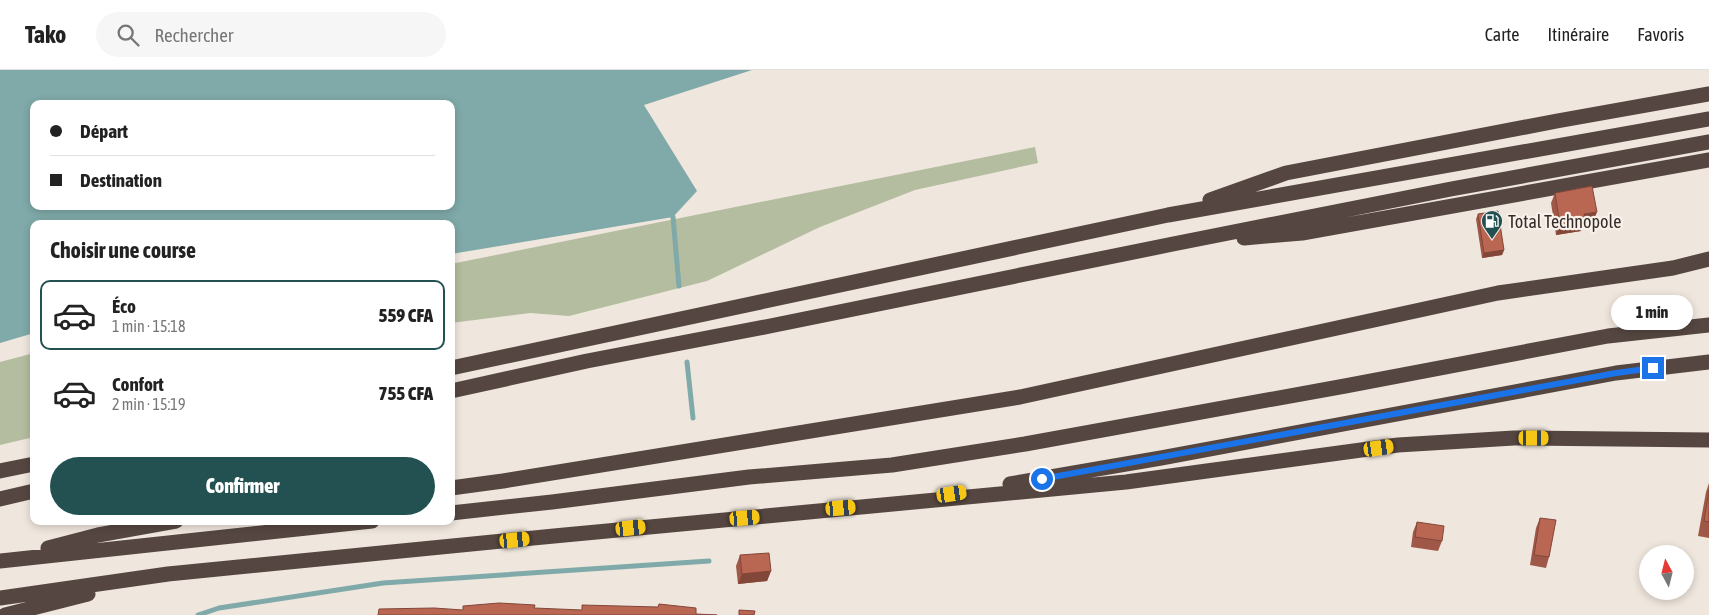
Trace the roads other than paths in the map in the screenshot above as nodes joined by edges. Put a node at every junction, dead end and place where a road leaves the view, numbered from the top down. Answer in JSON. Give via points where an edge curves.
{"nodes":[{"id":1,"x":1709,"y":94,"type":"edge"},
{"id":2,"x":1709,"y":119,"type":"edge"},
{"id":3,"x":1702,"y":143,"type":"edge"},
{"id":4,"x":1709,"y":160,"type":"edge"},
{"id":5,"x":1168,"y":215,"type":"junction"},
{"id":6,"x":1173,"y":244,"type":"junction"},
{"id":7,"x":1709,"y":259,"type":"edge"},
{"id":8,"x":1709,"y":325,"type":"edge"},
{"id":9,"x":1709,"y":362,"type":"edge"},
{"id":10,"x":455,"y":367,"type":"edge"},
{"id":11,"x":455,"y":391,"type":"edge"},
{"id":12,"x":1709,"y":440,"type":"edge"},
{"id":13,"x":30,"y":465,"type":"edge"},
{"id":14,"x":0,"y":471,"type":"edge"},
{"id":15,"x":455,"y":487,"type":"edge"},
{"id":16,"x":30,"y":492,"type":"edge"},
{"id":17,"x":0,"y":499,"type":"edge"},
{"id":18,"x":898,"y":503,"type":"junction"},
{"id":19,"x":455,"y":513,"type":"edge"},
{"id":20,"x":154,"y":525,"type":"edge"},
{"id":21,"x":335,"y":525,"type":"edge"},
{"id":22,"x":0,"y":561,"type":"edge"},
{"id":23,"x":168,"y":574,"type":"junction"},
{"id":24,"x":0,"y":598,"type":"edge"},
{"id":25,"x":4,"y":615,"type":"edge"}],
"edges":[{"from":1,"to":5,"type":"highway","via":[[1286,173]]},
{"from":2,"to":5,"type":"highway"},
{"from":3,"to":6,"type":"highway"},
{"from":4,"to":6,"type":"highway","via":[[1302,233]]},
{"from":5,"to":10,"type":"highway"},
{"from":6,"to":11,"type":"highway","via":[[587,361]]},
{"from":7,"to":15,"type":"highway","via":[[1673,268],[1498,293],[1020,397]]},
{"from":8,"to":19,"type":"highway","via":[[1608,336],[1025,444],[892,465],[749,477]]},
{"from":9,"to":18,"type":"highway","via":[[1616,373],[1161,458]]},
{"from":12,"to":18,"type":"highway","via":[[1514,438],[1398,445],[1126,482]]},
{"from":13,"to":14,"type":"highway"},
{"from":16,"to":17,"type":"highway"},
{"from":18,"to":23,"type":"highway"},
{"from":20,"to":22,"type":"highway","via":[[98,535]]},
{"from":21,"to":22,"type":"highway"},
{"from":23,"to":24,"type":"highway"},
{"from":23,"to":25,"type":"highway"}]}
